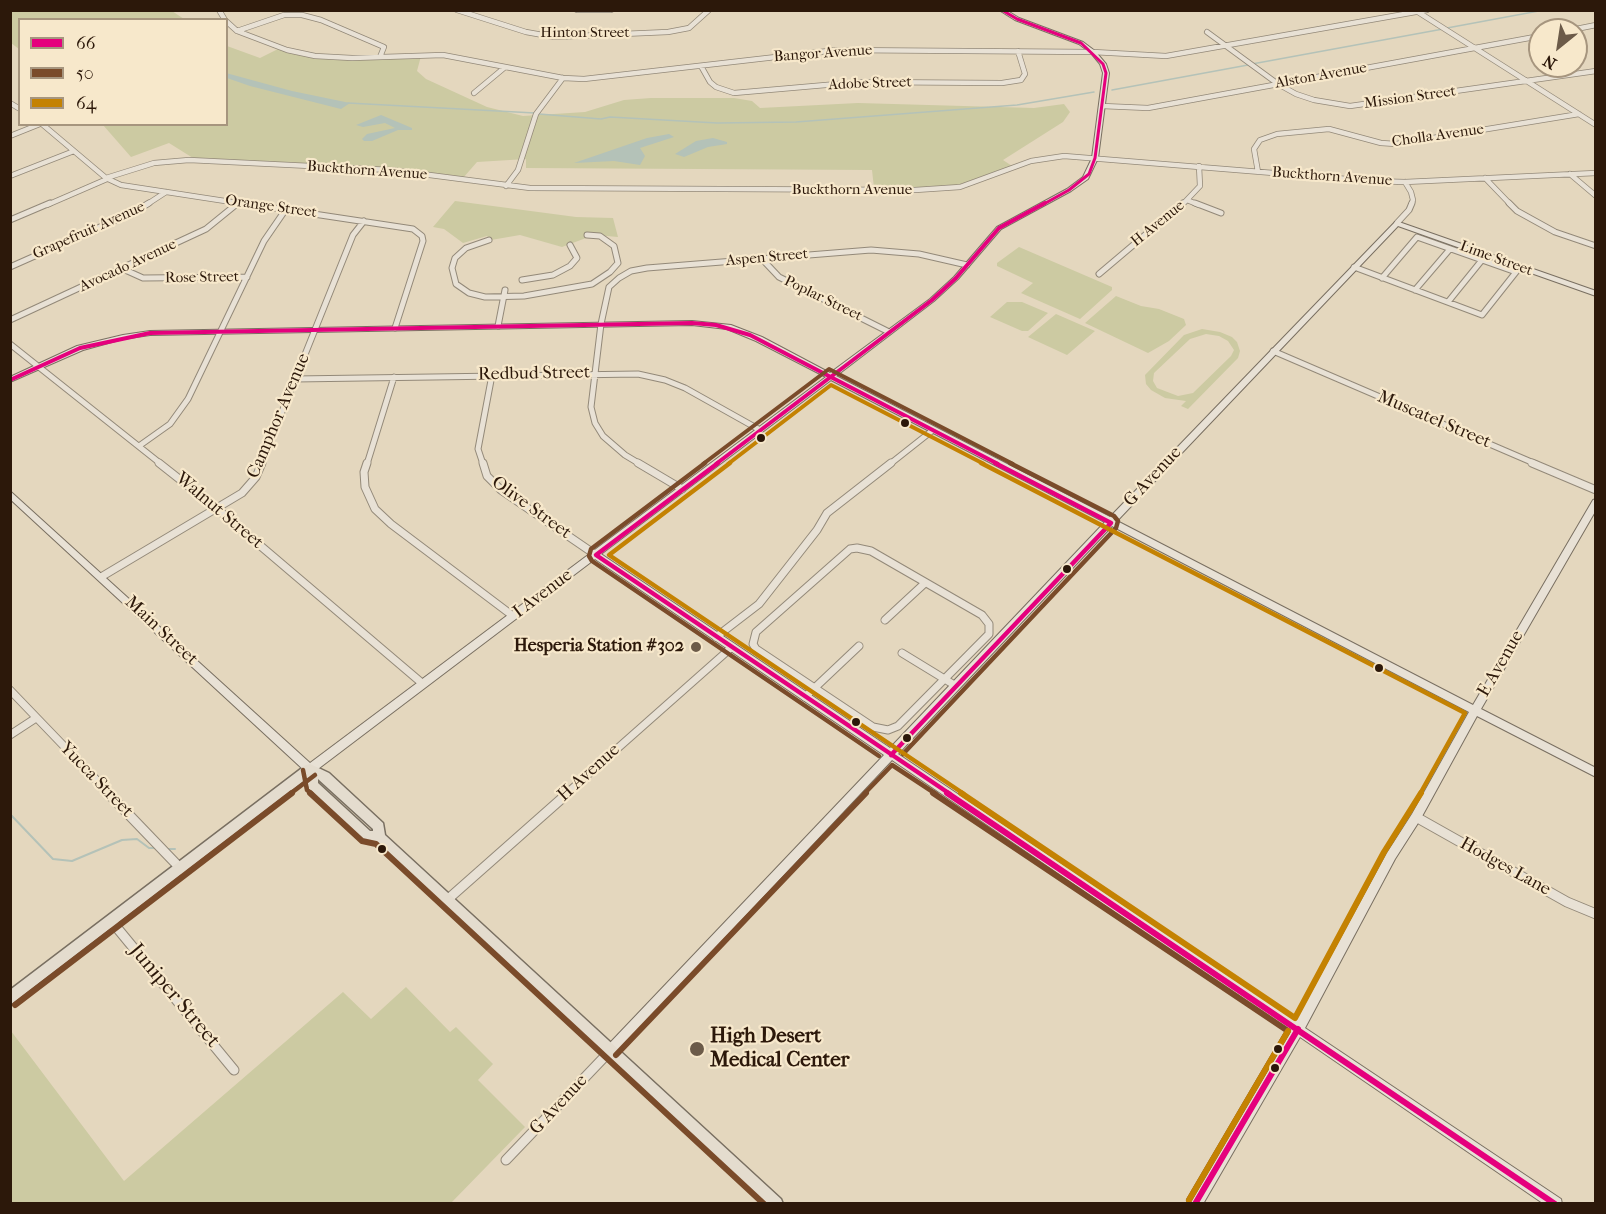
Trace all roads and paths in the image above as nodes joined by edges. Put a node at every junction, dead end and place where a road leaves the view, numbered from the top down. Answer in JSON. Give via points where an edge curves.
{"nodes":[{"id":1,"x":457,"y":10,"type":"edge"},
{"id":2,"x":577,"y":10,"type":"edge"},
{"id":3,"x":611,"y":10,"type":"edge"},
{"id":4,"x":709,"y":10,"type":"edge"},
{"id":5,"x":1001,"y":10,"type":"edge"},
{"id":6,"x":1427,"y":10,"type":"edge"},
{"id":7,"x":1417,"y":11,"type":"edge"},
{"id":8,"x":228,"y":22,"type":"edge"},
{"id":9,"x":237,"y":31,"type":"junction"},
{"id":10,"x":1208,"y":32,"type":"dead end"},
{"id":11,"x":1528,"y":38,"type":"edge"},
{"id":12,"x":1227,"y":46,"type":"junction"},
{"id":13,"x":1478,"y":48,"type":"junction"},
{"id":14,"x":1018,"y":51,"type":"junction"},
{"id":15,"x":1093,"y":52,"type":"junction"},
{"id":16,"x":380,"y":57,"type":"junction"},
{"id":17,"x":701,"y":66,"type":"junction"},
{"id":18,"x":504,"y":68,"type":"junction"},
{"id":19,"x":1594,"y":73,"type":"edge"},
{"id":20,"x":563,"y":78,"type":"junction"},
{"id":21,"x":1529,"y":81,"type":"junction"},
{"id":22,"x":1278,"y":84,"type":"junction"},
{"id":23,"x":474,"y":93,"type":"dead end"},
{"id":24,"x":1102,"y":106,"type":"junction"},
{"id":25,"x":1579,"y":114,"type":"junction"},
{"id":26,"x":1596,"y":125,"type":"edge"},
{"id":27,"x":36,"y":126,"type":"edge"},
{"id":28,"x":43,"y":126,"type":"edge"},
{"id":29,"x":10,"y":136,"type":"edge"},
{"id":30,"x":74,"y":151,"type":"junction"},
{"id":31,"x":1095,"y":158,"type":"junction"},
{"id":32,"x":1199,"y":166,"type":"junction"},
{"id":33,"x":1258,"y":172,"type":"junction"},
{"id":34,"x":1596,"y":173,"type":"edge"},
{"id":35,"x":1570,"y":174,"type":"junction"},
{"id":36,"x":10,"y":176,"type":"edge"},
{"id":37,"x":1485,"y":178,"type":"junction"},
{"id":38,"x":106,"y":179,"type":"junction"},
{"id":39,"x":1405,"y":182,"type":"junction"},
{"id":40,"x":506,"y":186,"type":"junction"},
{"id":41,"x":166,"y":192,"type":"junction"},
{"id":42,"x":1596,"y":196,"type":"edge"},
{"id":43,"x":1187,"y":200,"type":"junction"},
{"id":44,"x":239,"y":202,"type":"junction"},
{"id":45,"x":286,"y":209,"type":"junction"},
{"id":46,"x":1221,"y":213,"type":"dead end"},
{"id":47,"x":10,"y":220,"type":"edge"},
{"id":48,"x":364,"y":221,"type":"junction"},
{"id":49,"x":1397,"y":223,"type":"junction"},
{"id":50,"x":587,"y":235,"type":"dead end"},
{"id":51,"x":489,"y":240,"type":"dead end"},
{"id":52,"x":570,"y":245,"type":"dead end"},
{"id":53,"x":1596,"y":246,"type":"edge"},
{"id":54,"x":1450,"y":249,"type":"junction"},
{"id":55,"x":762,"y":259,"type":"junction"},
{"id":56,"x":1482,"y":260,"type":"junction"},
{"id":57,"x":967,"y":265,"type":"junction"},
{"id":58,"x":10,"y":267,"type":"edge"},
{"id":59,"x":1354,"y":267,"type":"junction"},
{"id":60,"x":123,"y":269,"type":"junction"},
{"id":61,"x":1518,"y":270,"type":"junction"},
{"id":62,"x":1099,"y":273,"type":"dead end"},
{"id":63,"x":247,"y":277,"type":"junction"},
{"id":64,"x":1382,"y":278,"type":"junction"},
{"id":65,"x":522,"y":280,"type":"dead end"},
{"id":66,"x":505,"y":290,"type":"dead end"},
{"id":67,"x":1415,"y":290,"type":"junction"},
{"id":68,"x":1596,"y":294,"type":"edge"},
{"id":69,"x":503,"y":297,"type":"junction"},
{"id":70,"x":1448,"y":302,"type":"junction"},
{"id":71,"x":10,"y":320,"type":"edge"},
{"id":72,"x":602,"y":324,"type":"junction"},
{"id":73,"x":498,"y":327,"type":"junction"},
{"id":74,"x":395,"y":328,"type":"junction"},
{"id":75,"x":316,"y":329,"type":"junction"},
{"id":76,"x":221,"y":331,"type":"junction"},
{"id":77,"x":889,"y":332,"type":"junction"},
{"id":78,"x":10,"y":344,"type":"edge"},
{"id":79,"x":1274,"y":351,"type":"junction"},
{"id":80,"x":38,"y":366,"type":"junction"},
{"id":81,"x":595,"y":373,"type":"junction"},
{"id":82,"x":492,"y":375,"type":"junction"},
{"id":83,"x":830,"y":376,"type":"junction"},
{"id":84,"x":394,"y":377,"type":"junction"},
{"id":85,"x":295,"y":379,"type":"junction"},
{"id":86,"x":10,"y":380,"type":"edge"},
{"id":87,"x":760,"y":430,"type":"junction"},
{"id":88,"x":933,"y":430,"type":"junction"},
{"id":89,"x":139,"y":446,"type":"junction"},
{"id":90,"x":682,"y":489,"type":"junction"},
{"id":91,"x":1596,"y":489,"type":"edge"},
{"id":92,"x":10,"y":494,"type":"edge"},
{"id":93,"x":1596,"y":502,"type":"edge"},
{"id":94,"x":216,"y":508,"type":"junction"},
{"id":95,"x":1111,"y":523,"type":"junction"},
{"id":96,"x":596,"y":555,"type":"junction"},
{"id":97,"x":102,"y":577,"type":"junction"},
{"id":98,"x":925,"y":583,"type":"junction"},
{"id":99,"x":513,"y":616,"type":"junction"},
{"id":100,"x":885,"y":620,"type":"dead end"},
{"id":101,"x":716,"y":637,"type":"junction"},
{"id":102,"x":859,"y":646,"type":"dead end"},
{"id":103,"x":732,"y":647,"type":"junction"},
{"id":104,"x":902,"y":653,"type":"dead end"},
{"id":105,"x":946,"y":679,"type":"junction"},
{"id":106,"x":423,"y":684,"type":"junction"},
{"id":107,"x":956,"y":686,"type":"junction"},
{"id":108,"x":815,"y":688,"type":"junction"},
{"id":109,"x":10,"y":690,"type":"edge"},
{"id":110,"x":805,"y":697,"type":"junction"},
{"id":111,"x":1475,"y":710,"type":"junction"},
{"id":112,"x":36,"y":718,"type":"junction"},
{"id":113,"x":10,"y":735,"type":"edge"},
{"id":114,"x":891,"y":755,"type":"junction"},
{"id":115,"x":310,"y":770,"type":"junction"},
{"id":116,"x":1596,"y":773,"type":"edge"},
{"id":117,"x":1416,"y":817,"type":"junction"},
{"id":118,"x":182,"y":870,"type":"junction"},
{"id":119,"x":447,"y":900,"type":"junction"},
{"id":120,"x":1596,"y":914,"type":"edge"},
{"id":121,"x":113,"y":923,"type":"junction"},
{"id":122,"x":10,"y":999,"type":"edge"},
{"id":123,"x":1298,"y":1029,"type":"junction"},
{"id":124,"x":611,"y":1050,"type":"junction"},
{"id":125,"x":234,"y":1070,"type":"dead end"},
{"id":126,"x":506,"y":1160,"type":"dead end"},
{"id":127,"x":776,"y":1203,"type":"edge"},
{"id":128,"x":1195,"y":1203,"type":"edge"},
{"id":129,"x":1556,"y":1203,"type":"edge"}],
"edges":[{"from":1,"to":4,"type":"street","name":"Hinton Street","via":[[554,37],[668,32],[689,28]]},
{"from":2,"to":3,"type":"street"},
{"from":5,"to":15,"type":"street","via":[[1075,40]]},
{"from":6,"to":7,"type":"street","name":"Bangor Avenue"},
{"from":7,"to":12,"type":"street","name":"Bangor Avenue"},
{"from":7,"to":13,"type":"street"},
{"from":8,"to":9,"type":"street","name":"Bangor Avenue"},
{"from":9,"to":16,"type":"street","name":"Bangor Avenue","via":[[315,56]]},
{"from":9,"to":16,"type":"street","via":[[284,15],[302,15],[384,48]]},
{"from":10,"to":12,"type":"street","name":"Mission Street"},
{"from":11,"to":13,"type":"street","name":"Alston Avenue"},
{"from":12,"to":15,"type":"street","name":"Bangor Avenue","via":[[1166,56]]},
{"from":12,"to":22,"type":"street","name":"Mission Street"},
{"from":13,"to":21,"type":"street"},
{"from":13,"to":22,"type":"street","name":"Alston Avenue"},
{"from":14,"to":15,"type":"street","name":"Bangor Avenue"},
{"from":14,"to":17,"type":"street","name":"Bangor Avenue","via":[[837,50]]},
{"from":14,"to":17,"type":"street","name":"Adobe Street","via":[[1025,74],[1021,80],[1002,83],[860,82],[734,93],[716,87]]},
{"from":15,"to":24,"type":"street","name":"I Avenue","via":[[1105,69]]},
{"from":16,"to":18,"type":"street","name":"Bangor Avenue","via":[[443,55]]},
{"from":17,"to":20,"type":"street","name":"Bangor Avenue"},
{"from":18,"to":20,"type":"street","name":"Bangor Avenue"},
{"from":18,"to":23,"type":"street"},
{"from":19,"to":21,"type":"street","name":"Mission Street"},
{"from":20,"to":40,"type":"street","via":[[536,114],[518,171]]},
{"from":21,"to":22,"type":"street","name":"Mission Street","via":[[1350,106],[1314,100]]},
{"from":21,"to":25,"type":"street"},
{"from":22,"to":24,"type":"street","name":"Alston Avenue","via":[[1148,108]]},
{"from":24,"to":31,"type":"street","name":"I Avenue"},
{"from":25,"to":26,"type":"street"},
{"from":25,"to":33,"type":"street","name":"Cholla Avenue","via":[[1396,144],[1329,129],[1277,134],[1260,140],[1254,149]]},
{"from":27,"to":29,"type":"street"},
{"from":28,"to":30,"type":"street","name":"Orange Street"},
{"from":30,"to":36,"type":"street"},
{"from":30,"to":38,"type":"street","name":"Orange Street"},
{"from":31,"to":32,"type":"street","name":"Buckthorn Avenue"},
{"from":31,"to":40,"type":"street","name":"Buckthorn Avenue","via":[[1043,159],[970,184],[939,190]]},
{"from":31,"to":57,"type":"street","name":"I Avenue","via":[[1082,181],[999,228]]},
{"from":32,"to":33,"type":"street","name":"Buckthorn Avenue"},
{"from":32,"to":43,"type":"street","name":"H Avenue","via":[[1200,186]]},
{"from":33,"to":39,"type":"street","name":"Buckthorn Avenue"},
{"from":34,"to":35,"type":"street","name":"Buckthorn Avenue"},
{"from":35,"to":37,"type":"street","name":"Buckthorn Avenue"},
{"from":35,"to":42,"type":"street"},
{"from":37,"to":39,"type":"street","name":"Buckthorn Avenue"},
{"from":37,"to":53,"type":"street","via":[[1517,212],[1555,232]]},
{"from":38,"to":40,"type":"street","name":"Buckthorn Avenue","via":[[146,165],[189,160],[391,170]]},
{"from":38,"to":41,"type":"street","name":"Orange Street"},
{"from":38,"to":47,"type":"street","name":"Buckthorn Avenue"},
{"from":39,"to":49,"type":"street","name":"G Avenue","via":[[1413,200]]},
{"from":41,"to":44,"type":"street","name":"Orange Street"},
{"from":41,"to":58,"type":"street","name":"Grapefruit Avenue","via":[[136,211]]},
{"from":43,"to":46,"type":"street"},
{"from":43,"to":62,"type":"street","name":"H Avenue"},
{"from":44,"to":45,"type":"street","name":"Orange Street"},
{"from":44,"to":60,"type":"street","name":"Avocado Avenue","via":[[218,222]]},
{"from":45,"to":48,"type":"street","name":"Orange Street"},
{"from":45,"to":63,"type":"street","via":[[264,241]]},
{"from":48,"to":74,"type":"street","name":"Orange Street","via":[[408,227],[422,236],[420,255]]},
{"from":48,"to":75,"type":"street","name":"Camphor Avenue","via":[[353,235]]},
{"from":49,"to":59,"type":"street","name":"G Avenue"},
{"from":49,"to":61,"type":"street","name":"Lime Street"},
{"from":50,"to":69,"type":"street","via":[[600,236],[614,246],[618,263],[603,279],[560,290]]},
{"from":51,"to":69,"type":"street","via":[[466,248],[455,258],[453,275],[456,284],[469,293]]},
{"from":52,"to":65,"type":"street","via":[[577,258],[570,266]]},
{"from":54,"to":56,"type":"street"},
{"from":54,"to":64,"type":"street","via":[[1417,237]]},
{"from":54,"to":67,"type":"street"},
{"from":55,"to":57,"type":"street","name":"Aspen Street","via":[[891,250]]},
{"from":55,"to":72,"type":"street","name":"Aspen Street","via":[[632,271],[609,287]]},
{"from":55,"to":77,"type":"street","name":"Poplar Street","via":[[779,277]]},
{"from":56,"to":61,"type":"street"},
{"from":56,"to":70,"type":"street"},
{"from":57,"to":77,"type":"street","name":"I Avenue","via":[[944,290]]},
{"from":59,"to":64,"type":"street"},
{"from":59,"to":79,"type":"street","name":"G Avenue"},
{"from":60,"to":63,"type":"street","name":"Rose Street","via":[[143,278]]},
{"from":60,"to":71,"type":"street","name":"Avocado Avenue"},
{"from":61,"to":68,"type":"street","name":"Lime Street"},
{"from":61,"to":70,"type":"street","via":[[1482,315]]},
{"from":63,"to":76,"type":"street"},
{"from":64,"to":67,"type":"street"},
{"from":66,"to":69,"type":"street"},
{"from":67,"to":70,"type":"street"},
{"from":69,"to":73,"type":"street"},
{"from":72,"to":73,"type":"street"},
{"from":72,"to":81,"type":"street","name":"Aspen Street"},
{"from":72,"to":83,"type":"street","via":[[698,323],[728,327]]},
{"from":73,"to":74,"type":"street"},
{"from":74,"to":75,"type":"street"},
{"from":75,"to":76,"type":"street"},
{"from":75,"to":85,"type":"street","name":"Camphor Avenue"},
{"from":76,"to":80,"type":"street","via":[[123,336]]},
{"from":76,"to":89,"type":"street","via":[[188,399],[170,424]]},
{"from":77,"to":83,"type":"street","name":"I Avenue"},
{"from":78,"to":80,"type":"street","name":"Walnut Street"},
{"from":79,"to":91,"type":"street","name":"Muscatel Street"},
{"from":79,"to":95,"type":"street","name":"G Avenue"},
{"from":80,"to":86,"type":"street"},
{"from":80,"to":89,"type":"street","name":"Walnut Street"},
{"from":81,"to":82,"type":"street","name":"Redbud Street"},
{"from":81,"to":87,"type":"street","name":"Redbud Street","via":[[638,374],[665,380]]},
{"from":81,"to":90,"type":"street","name":"Aspen Street","via":[[591,407],[603,436]]},
{"from":82,"to":84,"type":"street","name":"Redbud Street"},
{"from":82,"to":96,"type":"street","name":"Olive Street","via":[[478,449],[487,476],[501,490]]},
{"from":83,"to":87,"type":"street","name":"I Avenue"},
{"from":83,"to":88,"type":"street"},
{"from":84,"to":85,"type":"street","name":"Redbud Street"},
{"from":84,"to":99,"type":"street","via":[[364,472],[365,488],[375,509]]},
{"from":85,"to":94,"type":"street","name":"Camphor Avenue","via":[[256,477],[242,493]]},
{"from":87,"to":90,"type":"street","name":"I Avenue"},
{"from":88,"to":95,"type":"street"},
{"from":88,"to":101,"type":"street","via":[[827,513],[759,604]]},
{"from":89,"to":94,"type":"street","name":"Walnut Street"},
{"from":90,"to":96,"type":"street","name":"I Avenue"},
{"from":92,"to":97,"type":"street","name":"Main Street"},
{"from":93,"to":111,"type":"street","name":"E Avenue"},
{"from":94,"to":97,"type":"street","name":"Camphor Avenue"},
{"from":94,"to":106,"type":"street","name":"Walnut Street"},
{"from":95,"to":107,"type":"street","name":"G Avenue"},
{"from":95,"to":111,"type":"street"},
{"from":96,"to":99,"type":"street","name":"I Avenue"},
{"from":96,"to":101,"type":"street","name":"Olive Street"},
{"from":97,"to":115,"type":"street","name":"Main Street"},
{"from":98,"to":100,"type":"street"},
{"from":98,"to":105,"type":"street","via":[[982,615],[989,624],[989,634]]},
{"from":98,"to":108,"type":"street","via":[[871,551],[850,549],[756,632],[756,649]]},
{"from":99,"to":106,"type":"street","name":"I Avenue"},
{"from":101,"to":103,"type":"street","name":"Olive Street"},
{"from":102,"to":108,"type":"street"},
{"from":103,"to":110,"type":"street","name":"Olive Street"},
{"from":103,"to":119,"type":"street","name":"H Avenue"},
{"from":104,"to":105,"type":"street"},
{"from":105,"to":107,"type":"street"},
{"from":105,"to":108,"type":"street","via":[[898,726],[888,730],[873,727]]},
{"from":106,"to":115,"type":"street","name":"I Avenue"},
{"from":107,"to":114,"type":"street","name":"G Avenue"},
{"from":108,"to":110,"type":"street"},
{"from":109,"to":112,"type":"street","name":"Yucca Street"},
{"from":110,"to":114,"type":"street","name":"Olive Street"},
{"from":111,"to":116,"type":"street"},
{"from":111,"to":117,"type":"street","name":"E Avenue"},
{"from":112,"to":113,"type":"street"},
{"from":112,"to":118,"type":"street","name":"Yucca Street"},
{"from":114,"to":123,"type":"street","name":"Olive Street"},
{"from":114,"to":124,"type":"street","name":"G Avenue"},
{"from":115,"to":118,"type":"main road","name":"I Avenue"},
{"from":115,"to":119,"type":"main road","name":"Main Street","via":[[325,777],[379,827],[379,837]]},
{"from":117,"to":120,"type":"street","name":"Hodges Lane","via":[[1567,902]]},
{"from":117,"to":123,"type":"street","name":"E Avenue"},
{"from":118,"to":121,"type":"main road","name":"I Avenue"},
{"from":119,"to":124,"type":"main road","name":"Main Street"},
{"from":121,"to":122,"type":"main road","name":"I Avenue"},
{"from":121,"to":125,"type":"street","name":"Juniper Street"},
{"from":123,"to":128,"type":"street","name":"E Avenue"},
{"from":123,"to":129,"type":"street","name":"Olive Street"},
{"from":124,"to":126,"type":"street","name":"G Avenue"},
{"from":124,"to":127,"type":"main road","name":"Main Street"}]}
